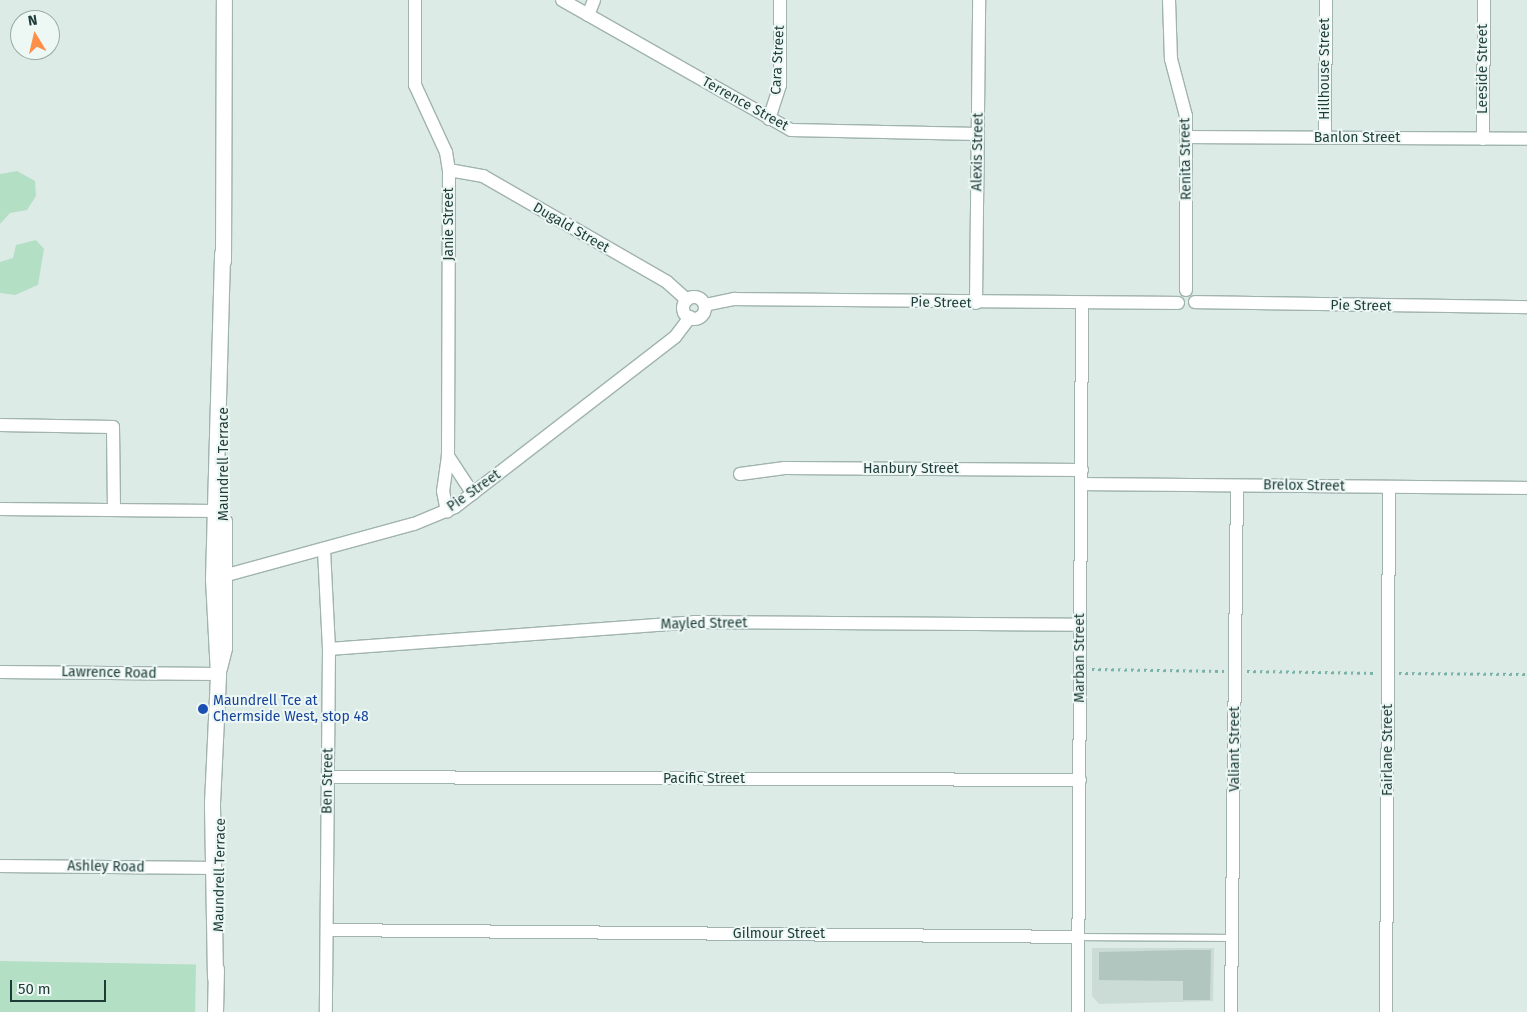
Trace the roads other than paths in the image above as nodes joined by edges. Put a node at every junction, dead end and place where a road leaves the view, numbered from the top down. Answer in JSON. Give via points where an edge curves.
{"nodes":[{"id":1,"x":224,"y":0,"type":"edge"},
{"id":2,"x":415,"y":0,"type":"edge"},
{"id":3,"x":562,"y":0,"type":"edge"},
{"id":4,"x":594,"y":0,"type":"edge"},
{"id":5,"x":780,"y":0,"type":"edge"},
{"id":6,"x":979,"y":0,"type":"edge"},
{"id":7,"x":1169,"y":0,"type":"edge"},
{"id":8,"x":1326,"y":0,"type":"edge"},
{"id":9,"x":1484,"y":0,"type":"edge"},
{"id":10,"x":588,"y":15,"type":"junction"},
{"id":11,"x":769,"y":119,"type":"junction"},
{"id":12,"x":978,"y":134,"type":"junction"},
{"id":13,"x":1187,"y":137,"type":"junction"},
{"id":14,"x":1325,"y":138,"type":"junction"},
{"id":15,"x":1483,"y":139,"type":"junction"},
{"id":16,"x":1527,"y":140,"type":"edge"},
{"id":17,"x":449,"y":170,"type":"junction"},
{"id":18,"x":222,"y":253,"type":"junction"},
{"id":19,"x":1186,"y":290,"type":"junction"},
{"id":20,"x":687,"y":300,"type":"junction"},
{"id":21,"x":1195,"y":302,"type":"junction"},
{"id":22,"x":976,"y":303,"type":"junction"},
{"id":23,"x":1178,"y":303,"type":"junction"},
{"id":24,"x":1082,"y":304,"type":"junction"},
{"id":25,"x":705,"y":305,"type":"junction"},
{"id":26,"x":1527,"y":307,"type":"edge"},
{"id":27,"x":690,"y":318,"type":"junction"},
{"id":28,"x":0,"y":425,"type":"edge"},
{"id":29,"x":448,"y":456,"type":"junction"},
{"id":30,"x":1082,"y":470,"type":"junction"},
{"id":31,"x":740,"y":474,"type":"dead end"},
{"id":32,"x":1082,"y":484,"type":"junction"},
{"id":33,"x":1237,"y":486,"type":"junction"},
{"id":34,"x":1389,"y":487,"type":"junction"},
{"id":35,"x":1527,"y":488,"type":"edge"},
{"id":36,"x":474,"y":494,"type":"junction"},
{"id":37,"x":0,"y":509,"type":"edge"},
{"id":38,"x":114,"y":510,"type":"junction"},
{"id":39,"x":215,"y":510,"type":"junction"},
{"id":40,"x":447,"y":512,"type":"junction"},
{"id":41,"x":324,"y":550,"type":"junction"},
{"id":42,"x":219,"y":578,"type":"junction"},
{"id":43,"x":1080,"y":625,"type":"junction"},
{"id":44,"x":330,"y":650,"type":"junction"},
{"id":45,"x":0,"y":672,"type":"edge"},
{"id":46,"x":218,"y":674,"type":"junction"},
{"id":47,"x":217,"y":773,"type":"junction"},
{"id":48,"x":328,"y":777,"type":"junction"},
{"id":49,"x":1080,"y":780,"type":"junction"},
{"id":50,"x":0,"y":866,"type":"edge"},
{"id":51,"x":212,"y":868,"type":"junction"},
{"id":52,"x":327,"y":930,"type":"junction"},
{"id":53,"x":1079,"y":937,"type":"junction"},
{"id":54,"x":1232,"y":938,"type":"junction"},
{"id":55,"x":215,"y":977,"type":"junction"},
{"id":56,"x":215,"y":1012,"type":"edge"},
{"id":57,"x":326,"y":1012,"type":"edge"},
{"id":58,"x":1078,"y":1012,"type":"edge"},
{"id":59,"x":1231,"y":1012,"type":"edge"},
{"id":60,"x":1386,"y":1012,"type":"edge"}],
"edges":[{"from":1,"to":18,"type":"main road","name":"Maundrell Terrace"},
{"from":2,"to":17,"type":"street","name":"Janie Street","via":[[415,85],[446,152]]},
{"from":3,"to":10,"type":"street","name":"Terrence Street"},
{"from":4,"to":10,"type":"street"},
{"from":5,"to":11,"type":"street","name":"Cara Street","via":[[779,93]]},
{"from":6,"to":12,"type":"street","name":"Alexis Street"},
{"from":7,"to":13,"type":"street","name":"Renita Street","via":[[1170,58]]},
{"from":8,"to":14,"type":"street","name":"Hillhouse Street"},
{"from":9,"to":15,"type":"street","name":"Leeside Street"},
{"from":10,"to":11,"type":"street","name":"Terrence Street"},
{"from":11,"to":12,"type":"street","name":"Terrence Street","via":[[791,130],[811,132]]},
{"from":12,"to":22,"type":"street","name":"Alexis Street"},
{"from":13,"to":14,"type":"street","name":"Banlon Street"},
{"from":13,"to":19,"type":"street","name":"Renita Street"},
{"from":14,"to":15,"type":"street","name":"Banlon Street"},
{"from":15,"to":16,"type":"street","name":"Banlon Street"},
{"from":17,"to":20,"type":"street","name":"Dugald Street","via":[[483,176],[667,282]]},
{"from":17,"to":29,"type":"street","name":"Janie Street"},
{"from":18,"to":39,"type":"main road","name":"Maundrell Terrace"},
{"from":18,"to":42,"type":"main road","name":"Maundrell Terrace"},
{"from":19,"to":21,"type":"street","via":[[1194,294]]},
{"from":19,"to":23,"type":"street","via":[[1178,295]]},
{"from":20,"to":25,"type":"street","via":[[697,297]]},
{"from":20,"to":27,"type":"street","via":[[684,310]]},
{"from":21,"to":23,"type":"street","via":[[1185,308]]},
{"from":21,"to":26,"type":"street","name":"Pie Street"},
{"from":22,"to":24,"type":"street","name":"Pie Street"},
{"from":22,"to":25,"type":"street","name":"Pie Street","via":[[734,299]]},
{"from":23,"to":24,"type":"street","name":"Pie Street"},
{"from":24,"to":30,"type":"street","name":"Marban Street"},
{"from":25,"to":27,"type":"street","via":[[702,314]]},
{"from":27,"to":36,"type":"street","name":"Pie Street","via":[[675,337]]},
{"from":28,"to":38,"type":"street","via":[[113,427]]},
{"from":29,"to":36,"type":"street"},
{"from":29,"to":40,"type":"street","name":"Janie Street","via":[[444,491]]},
{"from":30,"to":31,"type":"street","name":"Hanbury Street","via":[[785,468]]},
{"from":30,"to":32,"type":"street","name":"Marban Street"},
{"from":32,"to":33,"type":"street","name":"Brelox Street"},
{"from":32,"to":43,"type":"street","name":"Marban Street"},
{"from":33,"to":34,"type":"street","name":"Brelox Street"},
{"from":33,"to":54,"type":"street","name":"Valiant Street"},
{"from":34,"to":35,"type":"street","name":"Brelox Street"},
{"from":34,"to":60,"type":"street","name":"Fairlane Street"},
{"from":36,"to":40,"type":"street","name":"Pie Street"},
{"from":37,"to":38,"type":"street"},
{"from":38,"to":39,"type":"street"},
{"from":39,"to":42,"type":"main road","name":"Maundrell Terrace"},
{"from":40,"to":41,"type":"street","name":"Pie Street"},
{"from":41,"to":42,"type":"street","name":"Pie Street"},
{"from":41,"to":44,"type":"street","name":"Ben Street"},
{"from":42,"to":46,"type":"main road","name":"Maundrell Terrace"},
{"from":43,"to":44,"type":"street","name":"Mayled Street","via":[[686,623]]},
{"from":43,"to":49,"type":"street","name":"Marban Street"},
{"from":44,"to":48,"type":"street","name":"Ben Street"},
{"from":45,"to":46,"type":"street","name":"Lawrence Road"},
{"from":46,"to":47,"type":"main road","name":"Maundrell Terrace"},
{"from":47,"to":51,"type":"main road","name":"Maundrell Terrace"},
{"from":47,"to":55,"type":"main road","name":"Maundrell Terrace","via":[[222,802]]},
{"from":48,"to":49,"type":"street","name":"Pacific Street"},
{"from":48,"to":52,"type":"street","name":"Ben Street"},
{"from":49,"to":53,"type":"street","name":"Marban Street"},
{"from":50,"to":51,"type":"street","name":"Ashley Road"},
{"from":51,"to":55,"type":"main road","name":"Maundrell Terrace"},
{"from":52,"to":53,"type":"street","name":"Gilmour Street"},
{"from":52,"to":57,"type":"street","name":"Ben Street"},
{"from":53,"to":54,"type":"lane","name":"Gilmour Street"},
{"from":53,"to":58,"type":"street","name":"Marban Street"},
{"from":54,"to":59,"type":"street","name":"Valiant Street"},
{"from":55,"to":56,"type":"main road","name":"Maundrell Terrace"}]}
